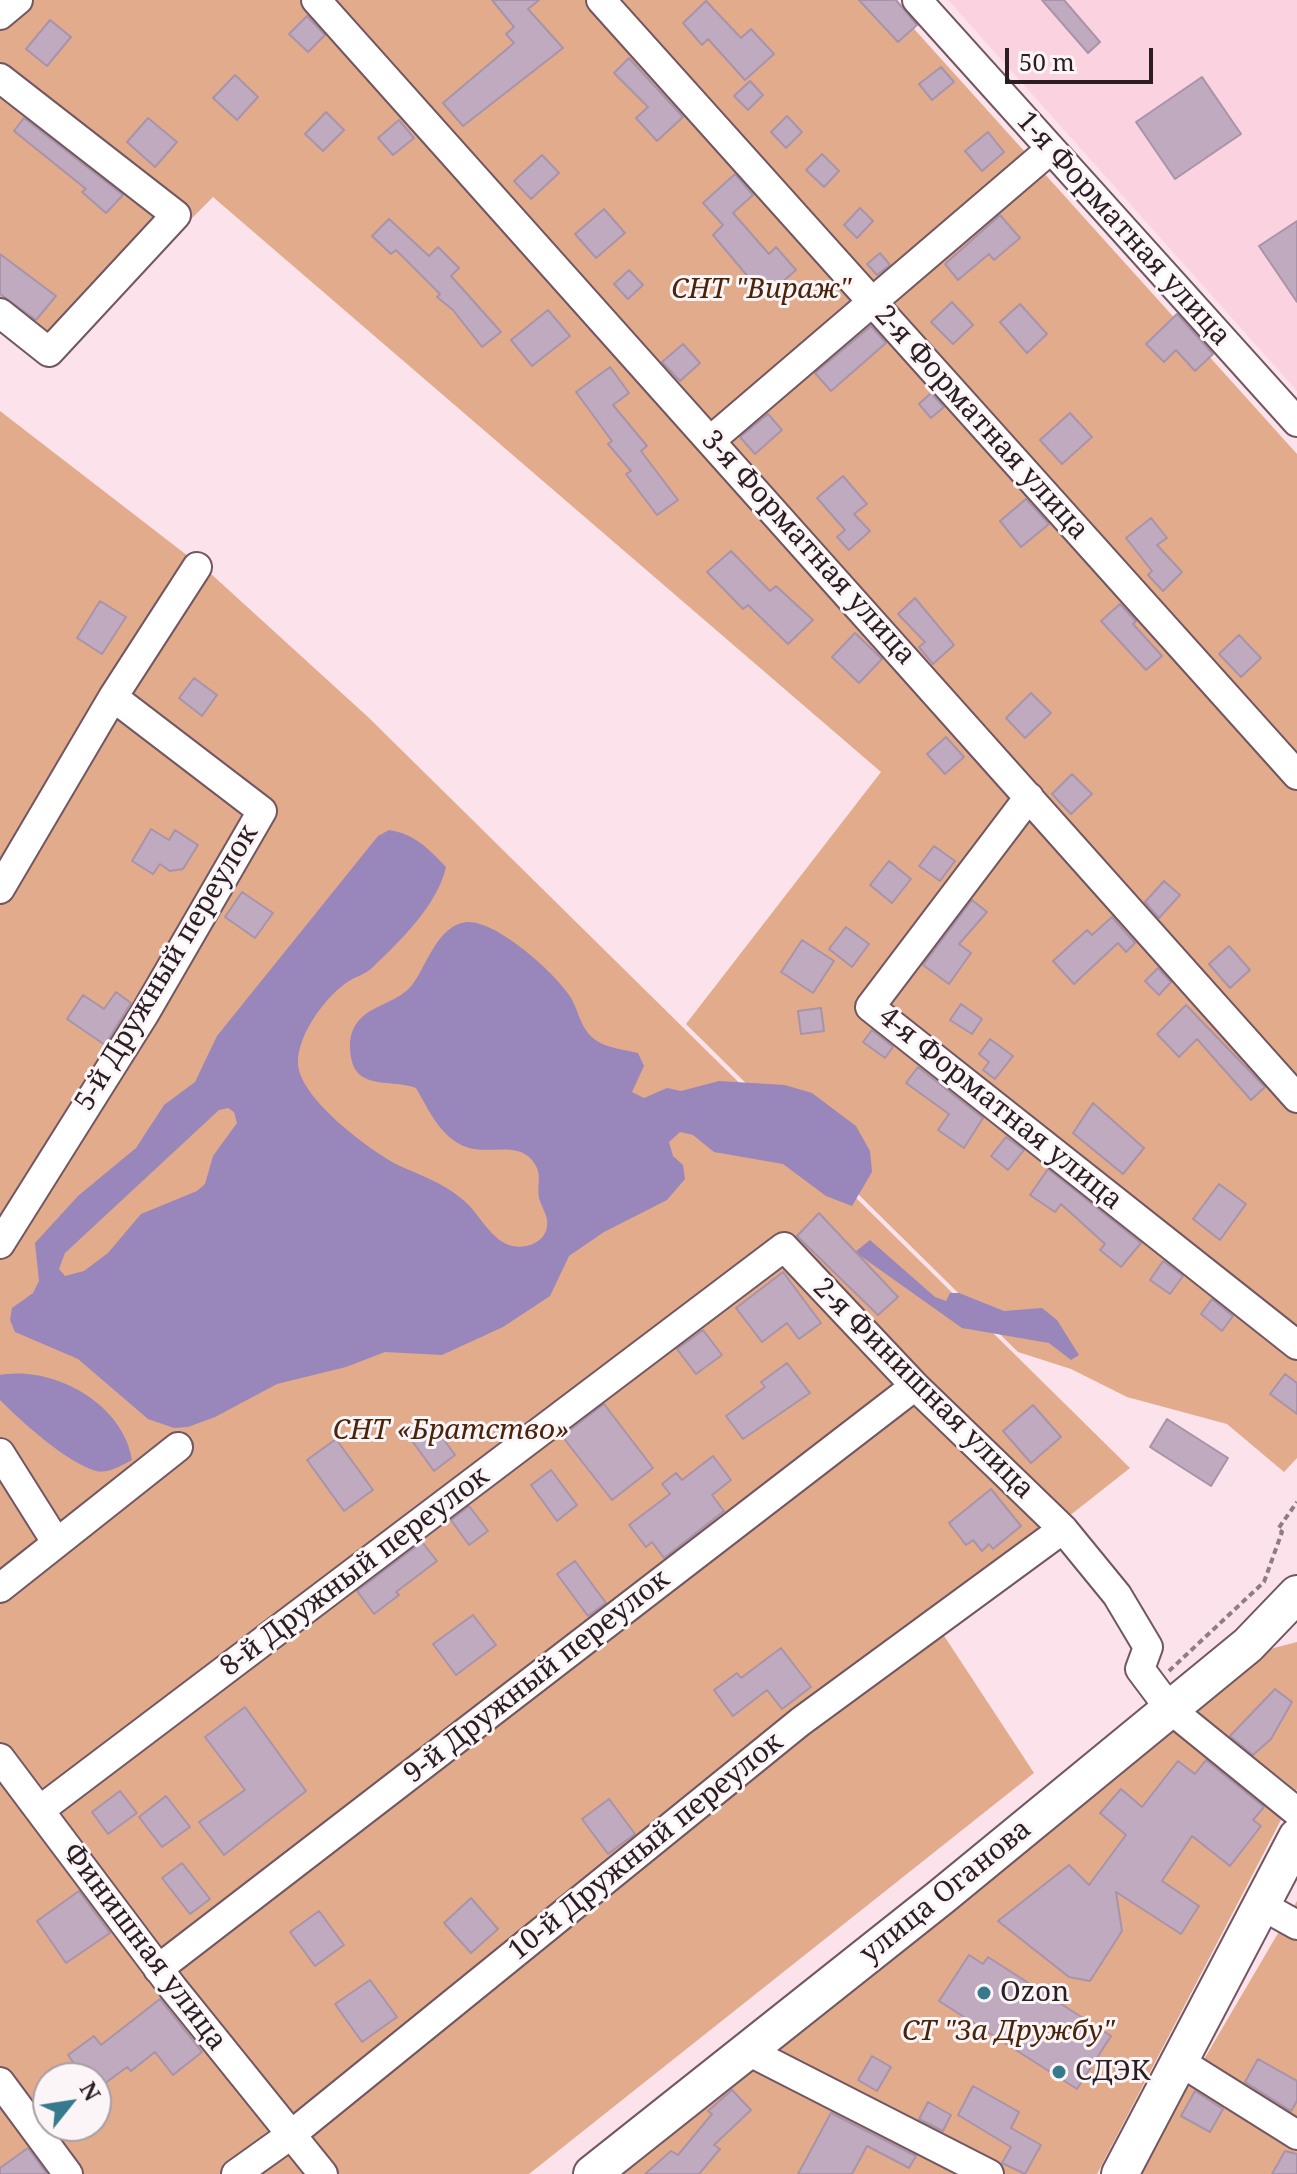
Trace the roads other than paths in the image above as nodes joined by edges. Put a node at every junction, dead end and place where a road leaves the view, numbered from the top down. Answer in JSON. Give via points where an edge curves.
{"nodes":[{"id":1,"x":18,"y":0,"type":"edge"},
{"id":2,"x":316,"y":0,"type":"edge"},
{"id":3,"x":601,"y":0,"type":"edge"},
{"id":4,"x":917,"y":0,"type":"edge"},
{"id":5,"x":0,"y":15,"type":"edge"},
{"id":6,"x":0,"y":78,"type":"edge"},
{"id":7,"x":1051,"y":149,"type":"junction"},
{"id":8,"x":873,"y":304,"type":"junction"},
{"id":9,"x":0,"y":313,"type":"edge"},
{"id":10,"x":1297,"y":422,"type":"edge"},
{"id":11,"x":711,"y":440,"type":"junction"},
{"id":12,"x":197,"y":567,"type":"dead end"},
{"id":13,"x":113,"y":697,"type":"junction"},
{"id":14,"x":1297,"y":775,"type":"edge"},
{"id":15,"x":1029,"y":797,"type":"junction"},
{"id":16,"x":0,"y":889,"type":"edge"},
{"id":17,"x":1297,"y":1098,"type":"edge"},
{"id":18,"x":0,"y":1244,"type":"edge"},
{"id":19,"x":784,"y":1247,"type":"joint"},
{"id":20,"x":1297,"y":1345,"type":"edge"},
{"id":21,"x":915,"y":1386,"type":"junction"},
{"id":22,"x":178,"y":1447,"type":"dead end"},
{"id":23,"x":0,"y":1453,"type":"edge"},
{"id":24,"x":1063,"y":1529,"type":"junction"},
{"id":25,"x":56,"y":1542,"type":"junction"},
{"id":26,"x":0,"y":1588,"type":"edge"},
{"id":27,"x":1295,"y":1594,"type":"edge"},
{"id":28,"x":1167,"y":1692,"type":"junction"},
{"id":29,"x":0,"y":1758,"type":"edge"},
{"id":30,"x":40,"y":1810,"type":"junction"},
{"id":31,"x":1297,"y":1812,"type":"edge"},
{"id":32,"x":1297,"y":1837,"type":"edge"},
{"id":33,"x":1261,"y":1905,"type":"junction"},
{"id":34,"x":1297,"y":1925,"type":"edge"},
{"id":35,"x":158,"y":1969,"type":"junction"},
{"id":36,"x":748,"y":2051,"type":"junction"},
{"id":37,"x":1179,"y":2061,"type":"junction"},
{"id":38,"x":0,"y":2082,"type":"edge"},
{"id":39,"x":292,"y":2134,"type":"junction"},
{"id":40,"x":1297,"y":2135,"type":"edge"},
{"id":41,"x":68,"y":2174,"type":"edge"},
{"id":42,"x":236,"y":2174,"type":"edge"},
{"id":43,"x":323,"y":2174,"type":"edge"},
{"id":44,"x":593,"y":2174,"type":"edge"},
{"id":45,"x":989,"y":2174,"type":"edge"},
{"id":46,"x":1120,"y":2174,"type":"edge"}],
"edges":[{"from":1,"to":5,"type":"street"},
{"from":2,"to":11,"type":"street","name":"3-я Форматная улица"},
{"from":3,"to":8,"type":"street","name":"2-я Форматная улица"},
{"from":4,"to":7,"type":"street","name":"1-я Форматная улица"},
{"from":6,"to":9,"type":"street","via":[[176,215],[49,352]]},
{"from":7,"to":8,"type":"street"},
{"from":7,"to":10,"type":"street","name":"1-я Форматная улица"},
{"from":8,"to":11,"type":"street"},
{"from":8,"to":14,"type":"street","name":"2-я Форматная улица"},
{"from":11,"to":15,"type":"street","name":"3-я Форматная улица"},
{"from":12,"to":13,"type":"street"},
{"from":13,"to":16,"type":"street"},
{"from":13,"to":18,"type":"street","name":"5-й Дружный переулок","via":[[262,811],[145,1013]]},
{"from":15,"to":17,"type":"street","name":"3-я Форматная улица"},
{"from":15,"to":20,"type":"street","name":"4-я Форматная улица","via":[[870,1007]]},
{"from":19,"to":21,"type":"street","name":"2-я Финишная улица"},
{"from":19,"to":30,"type":"street","name":"8-й Дружный переулок"},
{"from":21,"to":24,"type":"street","name":"2-я Финишная улица"},
{"from":21,"to":35,"type":"street","name":"9-й Дружный переулок"},
{"from":22,"to":25,"type":"street"},
{"from":23,"to":25,"type":"street"},
{"from":24,"to":28,"type":"street","name":"2-я Финишная улица","via":[[1117,1595],[1148,1647],[1140,1669]]},
{"from":24,"to":39,"type":"street","name":"10-й Дружный переулок","via":[[800,1722]]},
{"from":25,"to":26,"type":"street"},
{"from":27,"to":28,"type":"main road","name":"улица Оганова","via":[[1248,1645]]},
{"from":28,"to":31,"type":"street"},
{"from":28,"to":36,"type":"main road","name":"улица Оганова"},
{"from":29,"to":30,"type":"street","name":"Финишная улица"},
{"from":30,"to":35,"type":"street","name":"Финишная улица"},
{"from":32,"to":33,"type":"main road"},
{"from":33,"to":34,"type":"street"},
{"from":33,"to":37,"type":"main road"},
{"from":35,"to":39,"type":"street","name":"Финишная улица"},
{"from":36,"to":44,"type":"main road","name":"улица Оганова"},
{"from":36,"to":45,"type":"street"},
{"from":37,"to":40,"type":"street"},
{"from":37,"to":46,"type":"main road"},
{"from":38,"to":41,"type":"street"},
{"from":39,"to":42,"type":"street","name":"10-й Дружный переулок"},
{"from":39,"to":43,"type":"street","name":"Финишная улица"}]}
